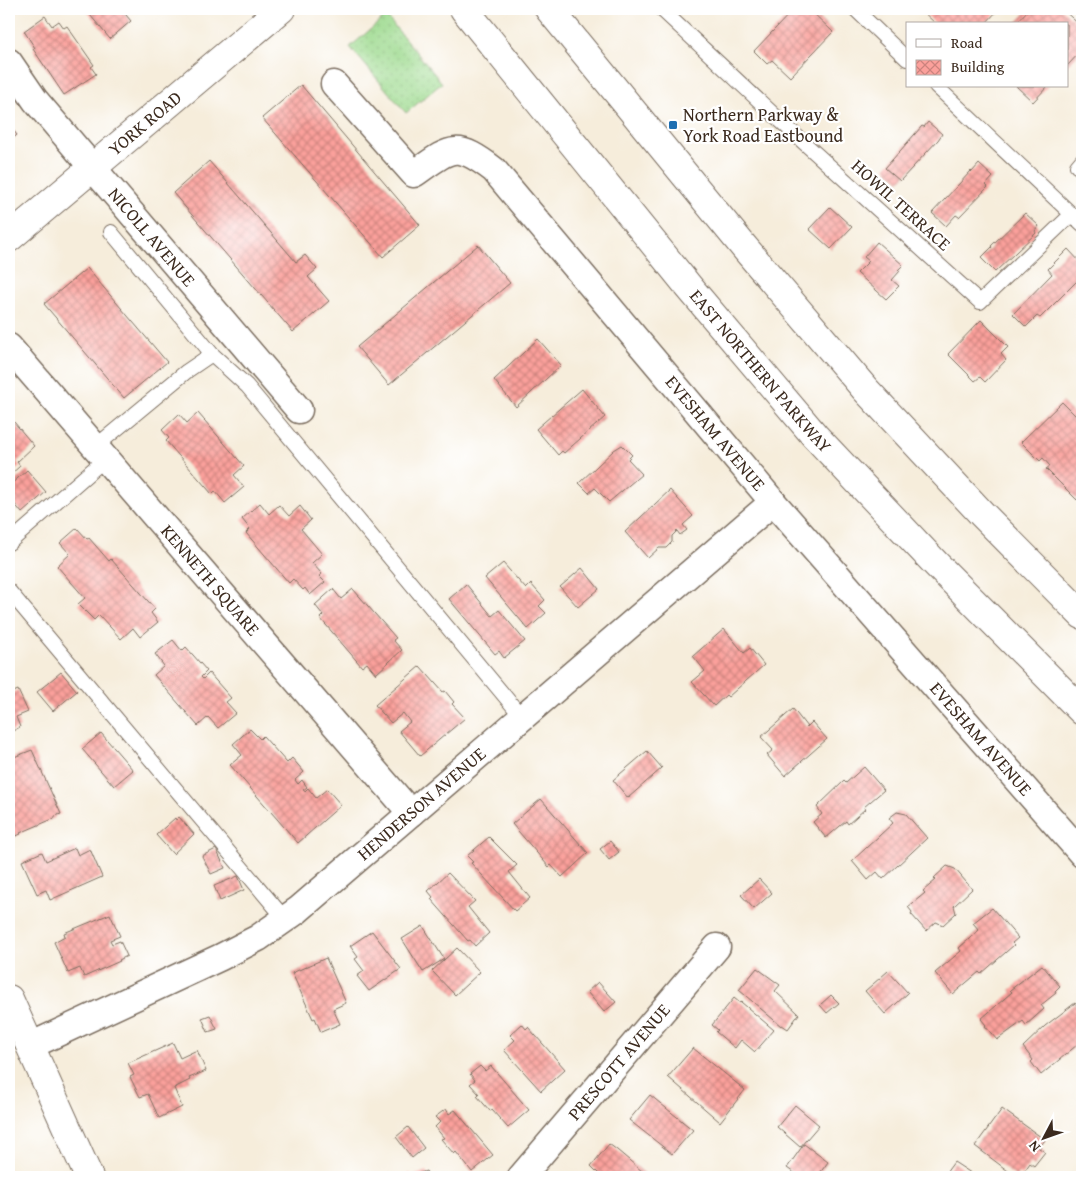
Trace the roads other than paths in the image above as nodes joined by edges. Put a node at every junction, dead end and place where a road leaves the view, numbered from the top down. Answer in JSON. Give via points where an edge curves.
{"nodes":[{"id":1,"x":281,"y":9,"type":"edge"},
{"id":2,"x":464,"y":9,"type":"edge"},
{"id":3,"x":549,"y":9,"type":"edge"},
{"id":4,"x":661,"y":9,"type":"edge"},
{"id":5,"x":855,"y":9,"type":"edge"},
{"id":6,"x":906,"y":58,"type":"edge"},
{"id":7,"x":9,"y":62,"type":"edge"},
{"id":8,"x":334,"y":84,"type":"dead end"},
{"id":9,"x":938,"y":88,"type":"edge"},
{"id":10,"x":93,"y":167,"type":"junction"},
{"id":11,"x":1077,"y":219,"type":"edge"},
{"id":12,"x":111,"y":232,"type":"dead end"},
{"id":13,"x":9,"y":238,"type":"edge"},
{"id":14,"x":9,"y":347,"type":"edge"},
{"id":15,"x":212,"y":354,"type":"junction"},
{"id":16,"x":299,"y":410,"type":"dead end"},
{"id":17,"x":100,"y":453,"type":"junction"},
{"id":18,"x":773,"y":502,"type":"junction"},
{"id":19,"x":9,"y":543,"type":"edge"},
{"id":20,"x":9,"y":591,"type":"edge"},
{"id":21,"x":1082,"y":615,"type":"edge"},
{"id":22,"x":1082,"y":711,"type":"edge"},
{"id":23,"x":522,"y":717,"type":"junction"},
{"id":24,"x":411,"y":814,"type":"junction"},
{"id":25,"x":1082,"y":854,"type":"edge"},
{"id":26,"x":285,"y":919,"type":"junction"},
{"id":27,"x":717,"y":947,"type":"dead end"},
{"id":28,"x":9,"y":999,"type":"edge"},
{"id":29,"x":30,"y":1046,"type":"junction"},
{"id":30,"x":89,"y":1177,"type":"edge"},
{"id":31,"x":521,"y":1177,"type":"edge"}],
"edges":[{"from":1,"to":10,"type":"main road","name":"YORK ROAD"},
{"from":2,"to":22,"type":"main road","name":"EAST NORTHERN PARKWAY","via":[[689,287],[816,436],[937,565]]},
{"from":3,"to":21,"type":"main road","via":[[865,389]]},
{"from":4,"to":11,"type":"lane","name":"HOWIL TERRACE","via":[[980,302]]},
{"from":5,"to":6,"type":"lane"},
{"from":7,"to":10,"type":"street","name":"NICOLL AVENUE","via":[[35,100]]},
{"from":8,"to":18,"type":"street","name":"EVESHAM AVENUE","via":[[414,174],[440,155],[454,150],[477,157],[494,170]]},
{"from":9,"to":11,"type":"lane"},
{"from":10,"to":13,"type":"main road","name":"YORK ROAD"},
{"from":10,"to":16,"type":"street","name":"NICOLL AVENUE"},
{"from":12,"to":15,"type":"lane"},
{"from":14,"to":17,"type":"street","name":"KENNETH SQUARE"},
{"from":15,"to":17,"type":"lane","via":[[187,371]]},
{"from":15,"to":23,"type":"lane","via":[[247,386]]},
{"from":17,"to":19,"type":"lane"},
{"from":17,"to":24,"type":"street","name":"KENNETH SQUARE"},
{"from":18,"to":23,"type":"street","name":"HENDERSON AVENUE"},
{"from":18,"to":25,"type":"street","name":"EVESHAM AVENUE"},
{"from":20,"to":26,"type":"lane"},
{"from":23,"to":24,"type":"street","name":"HENDERSON AVENUE"},
{"from":24,"to":26,"type":"street","name":"HENDERSON AVENUE"},
{"from":26,"to":29,"type":"street","name":"HENDERSON AVENUE","via":[[222,957]]},
{"from":27,"to":31,"type":"street","name":"PRESCOTT AVENUE"},
{"from":28,"to":29,"type":"main road"},
{"from":29,"to":30,"type":"main road"}]}
